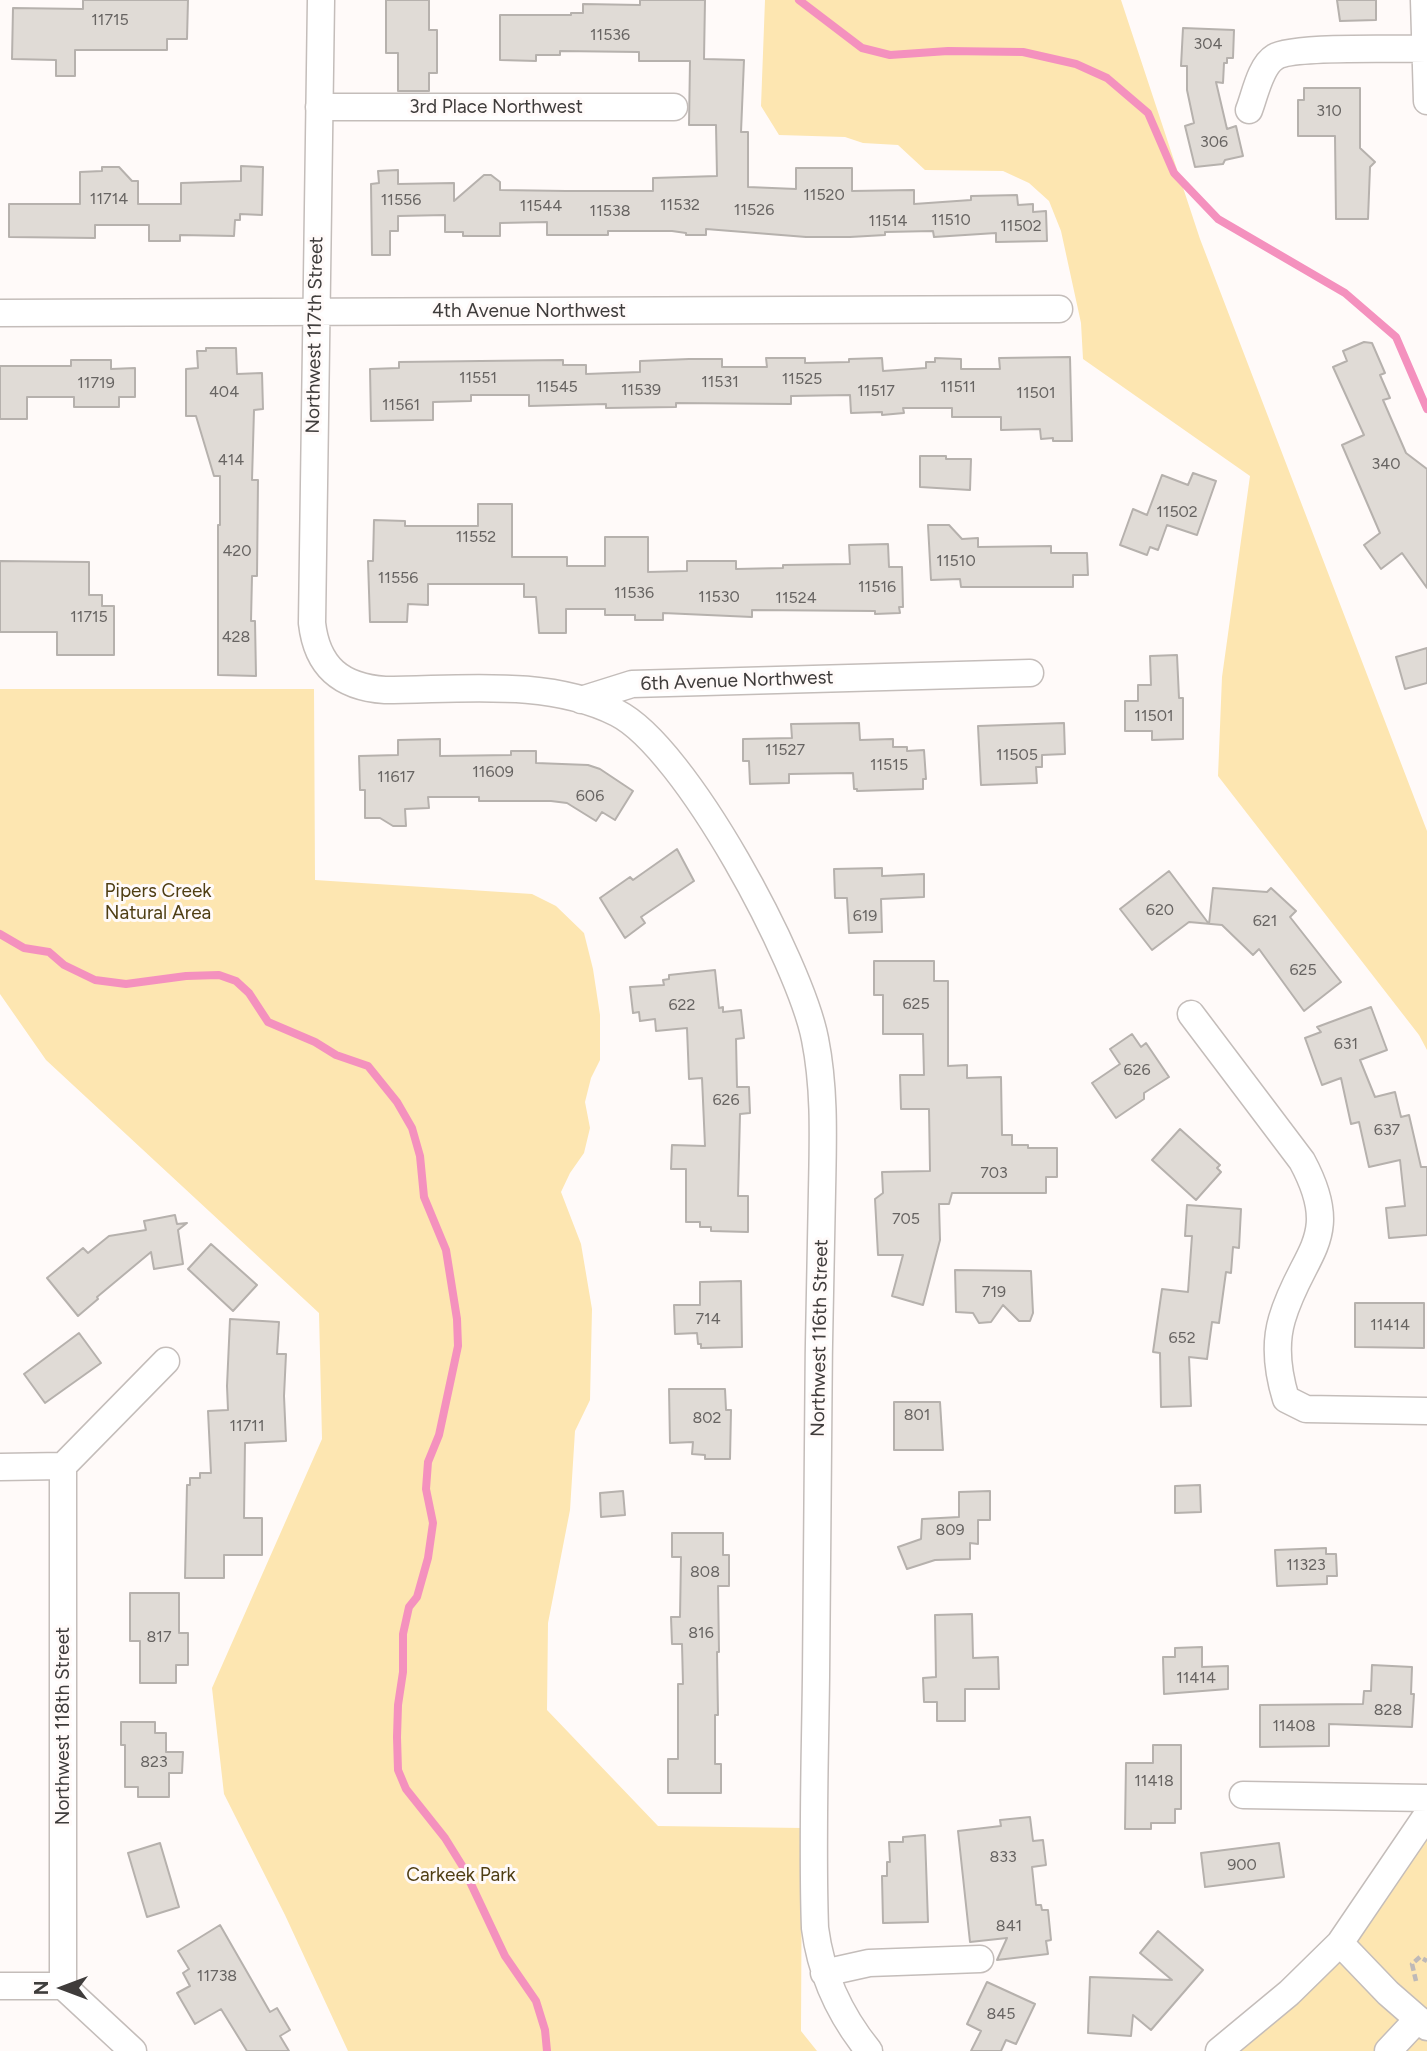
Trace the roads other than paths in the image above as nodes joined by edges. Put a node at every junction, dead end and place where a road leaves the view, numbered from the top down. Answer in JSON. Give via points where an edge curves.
{"nodes":[{"id":1,"x":321,"y":0,"type":"edge"},
{"id":2,"x":1424,"y":0,"type":"edge"},
{"id":3,"x":1426,"y":49,"type":"edge"},
{"id":4,"x":1427,"y":101,"type":"edge"},
{"id":5,"x":319,"y":107,"type":"junction"},
{"id":6,"x":674,"y":107,"type":"dead end"},
{"id":7,"x":1250,"y":110,"type":"dead end"},
{"id":8,"x":1059,"y":309,"type":"dead end"},
{"id":9,"x":315,"y":312,"type":"junction"},
{"id":10,"x":0,"y":313,"type":"edge"},
{"id":11,"x":327,"y":666,"type":"joint"},
{"id":12,"x":1030,"y":673,"type":"dead end"},
{"id":13,"x":580,"y":700,"type":"junction"},
{"id":14,"x":1191,"y":1014,"type":"dead end"},
{"id":15,"x":166,"y":1361,"type":"dead end"},
{"id":16,"x":1427,"y":1411,"type":"edge"},
{"id":17,"x":63,"y":1466,"type":"junction"},
{"id":18,"x":0,"y":1467,"type":"edge"},
{"id":19,"x":1243,"y":1795,"type":"dead end"},
{"id":20,"x":1427,"y":1798,"type":"edge"},
{"id":21,"x":1427,"y":1815,"type":"edge"},
{"id":22,"x":1340,"y":1943,"type":"junction"},
{"id":23,"x":980,"y":1959,"type":"dead end"},
{"id":24,"x":824,"y":1973,"type":"junction"},
{"id":25,"x":0,"y":1986,"type":"edge"},
{"id":26,"x":63,"y":1986,"type":"junction"},
{"id":27,"x":1422,"y":2023,"type":"edge"},
{"id":28,"x":133,"y":2051,"type":"edge"},
{"id":29,"x":869,"y":2051,"type":"edge"},
{"id":30,"x":1219,"y":2051,"type":"edge"},
{"id":31,"x":1388,"y":2051,"type":"edge"}],
"edges":[{"from":1,"to":5,"type":"street","name":"Northwest 117th Street"},
{"from":2,"to":3,"type":"street"},
{"from":3,"to":4,"type":"street"},
{"from":3,"to":7,"type":"street","via":[[1297,51],[1275,56],[1266,66]]},
{"from":5,"to":6,"type":"street","name":"3rd Place Northwest"},
{"from":5,"to":9,"type":"street","name":"Northwest 117th Street"},
{"from":8,"to":9,"type":"street","name":"4th Avenue Northwest"},
{"from":9,"to":10,"type":"street","name":"4th Avenue Northwest"},
{"from":9,"to":11,"type":"street","name":"Northwest 117th Street","via":[[312,623],[318,652]]},
{"from":11,"to":13,"type":"street","name":"6th Avenue Northwest","via":[[346,681],[368,688],[539,691]]},
{"from":12,"to":13,"type":"street","name":"6th Avenue Northwest","via":[[632,684]]},
{"from":13,"to":24,"type":"street","name":"Northwest 116th Street","via":[[635,725],[689,786],[776,937],[803,995],[816,1043],[823,1157],[814,1902]]},
{"from":14,"to":16,"type":"street","via":[[1302,1161],[1319,1201],[1320,1230],[1278,1336],[1279,1377],[1286,1399],[1306,1409]]},
{"from":15,"to":17,"type":"street"},
{"from":17,"to":18,"type":"street"},
{"from":17,"to":26,"type":"street","name":"Northwest 118th Street"},
{"from":19,"to":20,"type":"street"},
{"from":21,"to":22,"type":"street"},
{"from":22,"to":27,"type":"street"},
{"from":22,"to":30,"type":"street"},
{"from":23,"to":24,"type":"street","via":[[869,1963]]},
{"from":24,"to":29,"type":"street","name":"Northwest 116th Street","via":[[838,2005]]},
{"from":25,"to":26,"type":"street"},
{"from":26,"to":28,"type":"street"},
{"from":27,"to":31,"type":"street"}]}
